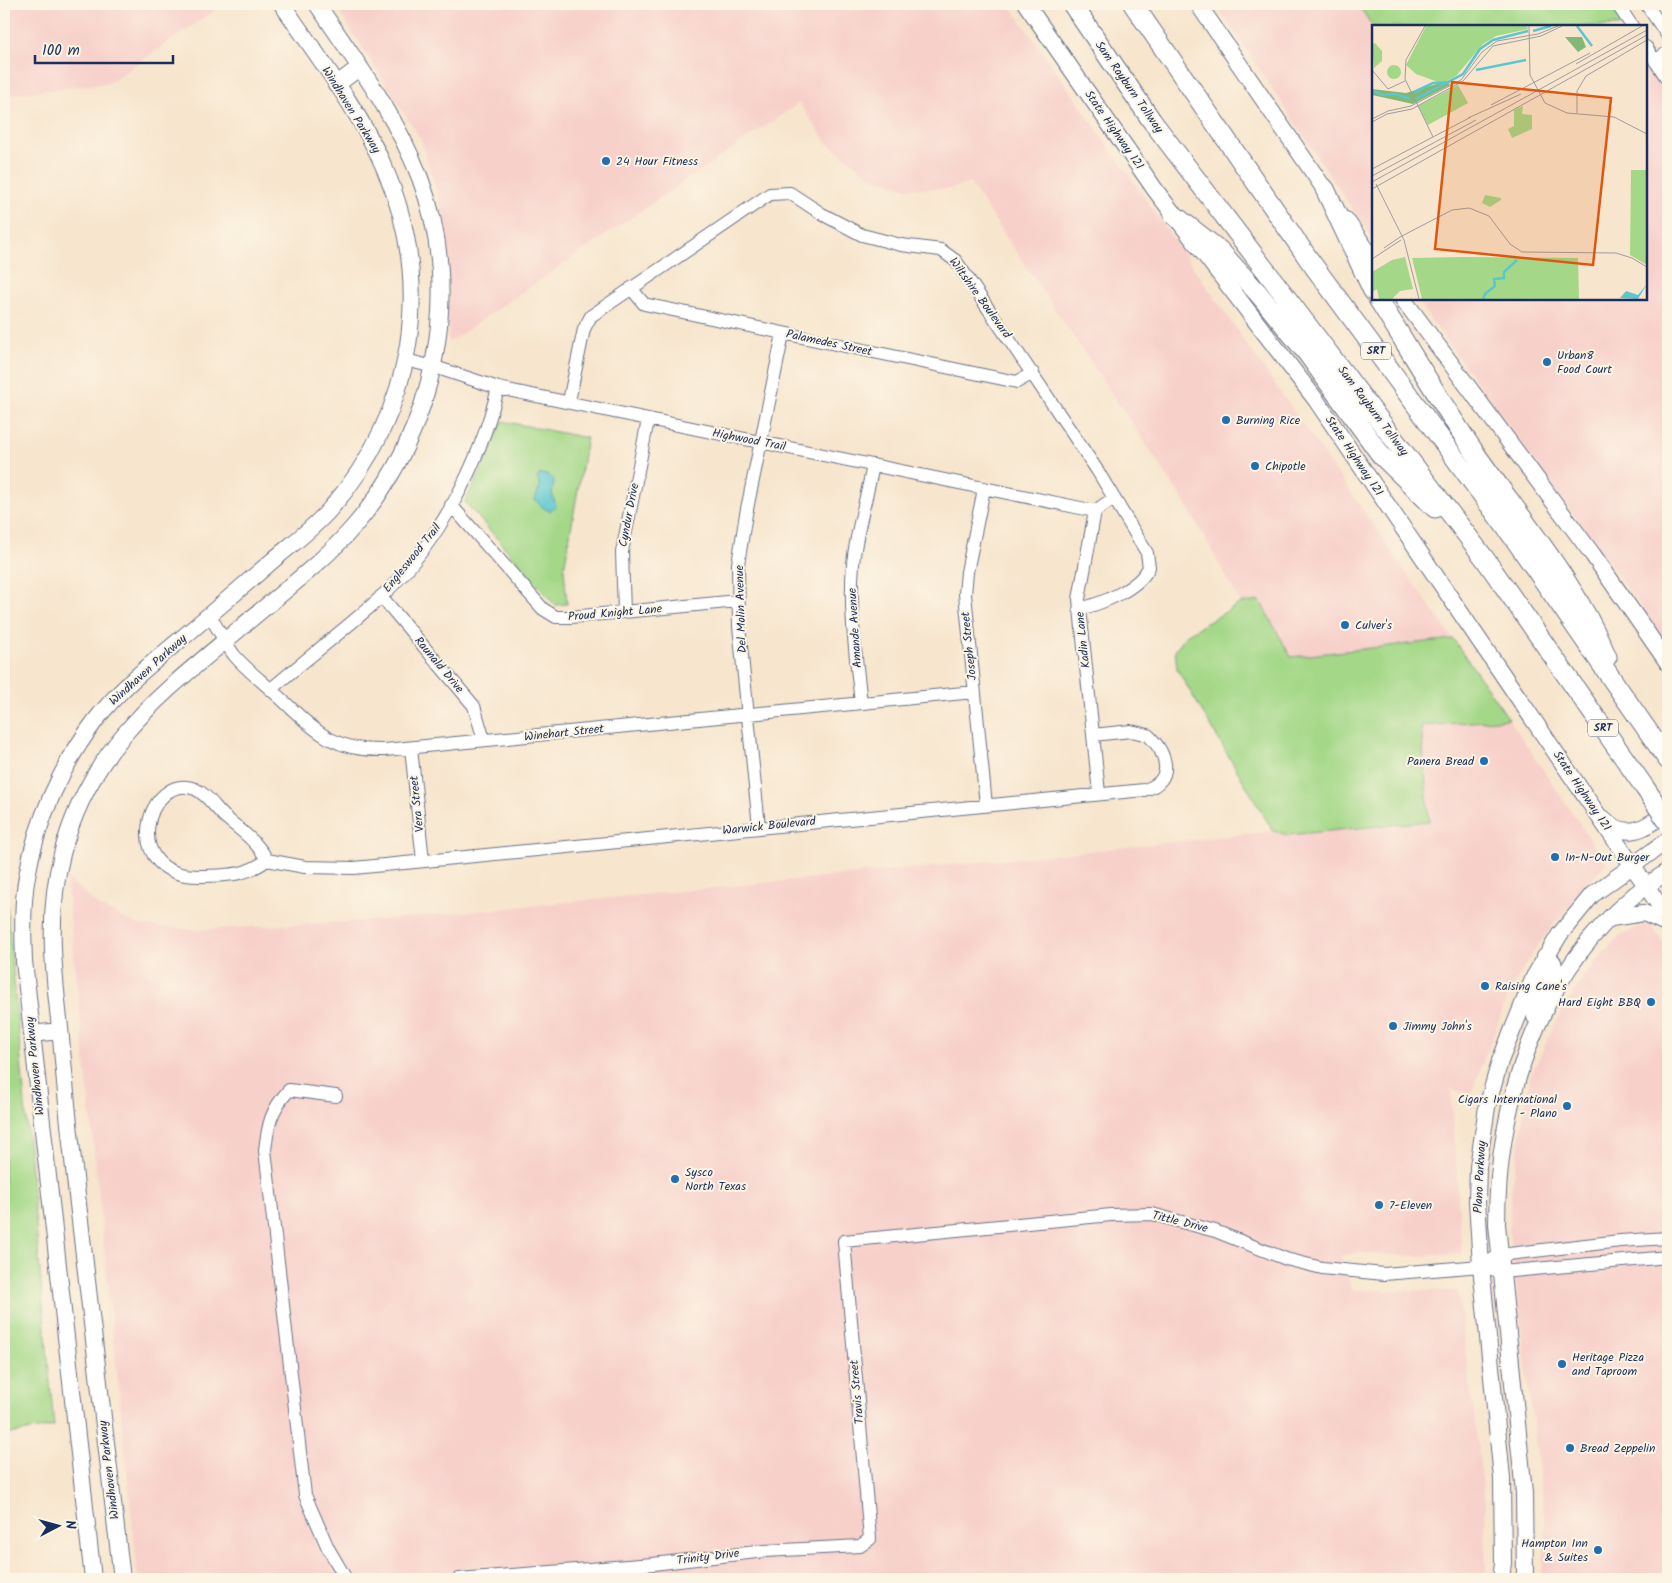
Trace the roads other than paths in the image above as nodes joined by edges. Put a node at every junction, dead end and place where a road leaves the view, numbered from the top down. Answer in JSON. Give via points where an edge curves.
{"nodes":[{"id":1,"x":282,"y":4,"type":"edge"},
{"id":2,"x":317,"y":4,"type":"edge"},
{"id":3,"x":1026,"y":4,"type":"edge"},
{"id":4,"x":1072,"y":4,"type":"edge"},
{"id":5,"x":1133,"y":4,"type":"edge"},
{"id":6,"x":1198,"y":4,"type":"edge"},
{"id":7,"x":1617,"y":4,"type":"edge"},
{"id":8,"x":1646,"y":4,"type":"edge"},
{"id":9,"x":1631,"y":25,"type":"edge"},
{"id":10,"x":1668,"y":36,"type":"edge"},
{"id":11,"x":1647,"y":49,"type":"edge"},
{"id":12,"x":1668,"y":52,"type":"edge"},
{"id":13,"x":1655,"y":61,"type":"junction"},
{"id":14,"x":360,"y":67,"type":"junction"},
{"id":15,"x":1668,"y":80,"type":"edge"},
{"id":16,"x":336,"y":84,"type":"junction"},
{"id":17,"x":1324,"y":189,"type":"junction"},
{"id":18,"x":1174,"y":215,"type":"junction"},
{"id":19,"x":1372,"y":258,"type":"edge"},
{"id":20,"x":630,"y":288,"type":"junction"},
{"id":21,"x":1372,"y":289,"type":"edge"},
{"id":22,"x":1379,"y":300,"type":"edge"},
{"id":23,"x":1404,"y":300,"type":"edge"},
{"id":24,"x":783,"y":334,"type":"junction"},
{"id":25,"x":406,"y":360,"type":"junction"},
{"id":26,"x":433,"y":366,"type":"junction"},
{"id":27,"x":1032,"y":373,"type":"junction"},
{"id":28,"x":498,"y":388,"type":"junction"},
{"id":29,"x":569,"y":401,"type":"junction"},
{"id":30,"x":648,"y":420,"type":"junction"},
{"id":31,"x":762,"y":442,"type":"junction"},
{"id":32,"x":873,"y":465,"type":"junction"},
{"id":33,"x":984,"y":488,"type":"junction"},
{"id":34,"x":1114,"y":498,"type":"junction"},
{"id":35,"x":451,"y":506,"type":"junction"},
{"id":36,"x":1095,"y":511,"type":"junction"},
{"id":37,"x":1485,"y":559,"type":"junction"},
{"id":38,"x":381,"y":596,"type":"junction"},
{"id":39,"x":738,"y":601,"type":"junction"},
{"id":40,"x":1080,"y":609,"type":"junction"},
{"id":41,"x":624,"y":612,"type":"junction"},
{"id":42,"x":209,"y":615,"type":"junction"},
{"id":43,"x":226,"y":640,"type":"junction"},
{"id":44,"x":1668,"y":663,"type":"edge"},
{"id":45,"x":271,"y":689,"type":"junction"},
{"id":46,"x":974,"y":692,"type":"junction"},
{"id":47,"x":1624,"y":694,"type":"junction"},
{"id":48,"x":861,"y":702,"type":"junction"},
{"id":49,"x":748,"y":714,"type":"junction"},
{"id":50,"x":1093,"y":736,"type":"junction"},
{"id":51,"x":484,"y":740,"type":"junction"},
{"id":52,"x":411,"y":748,"type":"junction"},
{"id":53,"x":1668,"y":760,"type":"edge"},
{"id":54,"x":1099,"y":794,"type":"junction"},
{"id":55,"x":986,"y":805,"type":"junction"},
{"id":56,"x":1597,"y":812,"type":"junction"},
{"id":57,"x":1668,"y":812,"type":"edge"},
{"id":58,"x":1668,"y":822,"type":"edge"},
{"id":59,"x":759,"y":827,"type":"junction"},
{"id":60,"x":1668,"y":840,"type":"edge"},
{"id":61,"x":267,"y":860,"type":"junction"},
{"id":62,"x":423,"y":861,"type":"junction"},
{"id":63,"x":1632,"y":865,"type":"junction"},
{"id":64,"x":1668,"y":871,"type":"edge"},
{"id":65,"x":1609,"y":882,"type":"junction"},
{"id":66,"x":1646,"y":886,"type":"junction"},
{"id":67,"x":1611,"y":918,"type":"junction"},
{"id":68,"x":1668,"y":918,"type":"edge"},
{"id":69,"x":1668,"y":924,"type":"edge"},
{"id":70,"x":1545,"y":957,"type":"junction"},
{"id":71,"x":60,"y":1031,"type":"junction"},
{"id":72,"x":31,"y":1034,"type":"junction"},
{"id":73,"x":1532,"y":1034,"type":"junction"},
{"id":74,"x":336,"y":1096,"type":"dead end"},
{"id":75,"x":1668,"y":1238,"type":"edge"},
{"id":76,"x":844,"y":1240,"type":"joint"},
{"id":77,"x":1500,"y":1255,"type":"junction"},
{"id":78,"x":1668,"y":1257,"type":"edge"},
{"id":79,"x":1481,"y":1266,"type":"junction"},
{"id":80,"x":1502,"y":1272,"type":"junction"},
{"id":81,"x":89,"y":1304,"type":"junction"},
{"id":82,"x":62,"y":1307,"type":"junction"},
{"id":83,"x":866,"y":1542,"type":"joint"},
{"id":84,"x":93,"y":1579,"type":"edge"},
{"id":85,"x":122,"y":1579,"type":"edge"},
{"id":86,"x":346,"y":1579,"type":"edge"},
{"id":87,"x":459,"y":1579,"type":"edge"},
{"id":88,"x":1501,"y":1579,"type":"edge"},
{"id":89,"x":1525,"y":1579,"type":"edge"}],
"edges":[{"from":1,"to":16,"type":"main road","name":"Windhaven Parkway"},
{"from":2,"to":14,"type":"main road","name":"Windhaven Parkway"},
{"from":3,"to":18,"type":"main road","name":"State Highway 121"},
{"from":4,"to":37,"type":"highway","name":"Sam Rayburn Tollway","number":"SRT","via":[[1152,121]]},
{"from":5,"to":47,"type":"highway","number":"SRT","via":[[1310,261]]},
{"from":6,"to":17,"type":"main road"},
{"from":7,"to":9,"type":"street"},
{"from":8,"to":10,"type":"street"},
{"from":11,"to":13,"type":"street"},
{"from":12,"to":13,"type":"street"},
{"from":13,"to":15,"type":"street"},
{"from":14,"to":16,"type":"main road"},
{"from":14,"to":26,"type":"main road","name":"Windhaven Parkway","via":[[400,132],[431,213],[441,298]]},
{"from":16,"to":25,"type":"main road","name":"Windhaven Parkway","via":[[379,155],[402,219],[413,292]]},
{"from":17,"to":19,"type":"main road"},
{"from":17,"to":21,"type":"highway"},
{"from":18,"to":37,"type":"highway","via":[[1219,250],[1258,292],[1381,455]]},
{"from":18,"to":56,"type":"main road","name":"State Highway 121","via":[[1316,400]]},
{"from":20,"to":24,"type":"street","name":"Palamedes Street","via":[[644,304]]},
{"from":20,"to":27,"type":"street","name":"Wiltshire Boulevard","via":[[762,198],[777,192],[790,193],[862,234],[901,245],[941,250],[952,256]]},
{"from":20,"to":29,"type":"street","name":"Wiltshire Boulevard","via":[[587,321]]},
{"from":22,"to":47,"type":"highway","via":[[1475,452],[1558,567],[1594,627]]},
{"from":23,"to":44,"type":"main road","via":[[1598,562]]},
{"from":24,"to":27,"type":"street","name":"Palamedes Street","via":[[1017,382]]},
{"from":24,"to":31,"type":"street","name":"Del Molin Avenue"},
{"from":25,"to":26,"type":"street","name":"Highwood Trail"},
{"from":25,"to":42,"type":"main road","name":"Windhaven Parkway","via":[[387,418],[367,458],[344,492],[314,525]]},
{"from":26,"to":28,"type":"street","name":"Highwood Trail"},
{"from":26,"to":43,"type":"main road","name":"Windhaven Parkway","via":[[409,436],[386,483],[368,509],[324,556]]},
{"from":27,"to":34,"type":"street","name":"Wiltshire Boulevard"},
{"from":28,"to":29,"type":"street","name":"Highwood Trail"},
{"from":28,"to":35,"type":"street","name":"Engleswood Trail","via":[[479,451]]},
{"from":29,"to":30,"type":"street","name":"Highwood Trail"},
{"from":30,"to":31,"type":"street","name":"Highwood Trail"},
{"from":30,"to":41,"type":"street","name":"Cyndur Drive","via":[[622,552]]},
{"from":31,"to":32,"type":"street","name":"Highwood Trail"},
{"from":31,"to":39,"type":"street","name":"Del Molin Avenue","via":[[740,546]]},
{"from":32,"to":33,"type":"street","name":"Highwood Trail"},
{"from":32,"to":48,"type":"street","name":"Amande Avenue","via":[[854,552],[852,583],[852,622]]},
{"from":33,"to":36,"type":"street","name":"Highwood Trail"},
{"from":33,"to":46,"type":"street","name":"Joseph Street","via":[[965,589]]},
{"from":34,"to":36,"type":"street"},
{"from":34,"to":40,"type":"street","name":"Wiltshire Boulevard","via":[[1145,549],[1148,569],[1140,579],[1114,596]]},
{"from":35,"to":38,"type":"street","name":"Engleswood Trail","via":[[424,546]]},
{"from":35,"to":41,"type":"street","name":"Proud Knight Lane","via":[[548,614],[562,618]]},
{"from":36,"to":40,"type":"street","name":"Kadin Lane","via":[[1079,590]]},
{"from":37,"to":58,"type":"highway","name":"Sam Rayburn Tollway","number":"SRT","bridge":true},
{"from":38,"to":45,"type":"street","name":"Engleswood Trail"},
{"from":38,"to":51,"type":"street","name":"Raunald Drive","via":[[474,706]]},
{"from":39,"to":41,"type":"street","name":"Proud Knight Lane"},
{"from":39,"to":49,"type":"street","name":"Del Molin Avenue"},
{"from":40,"to":50,"type":"street","name":"Kadin Lane"},
{"from":42,"to":43,"type":"street","name":"Winehart Street"},
{"from":42,"to":72,"type":"main road","name":"Windhaven Parkway","via":[[142,672],[106,708],[53,794],[35,842],[24,894],[24,961]]},
{"from":43,"to":45,"type":"street","name":"Winehart Street","via":[[245,667]]},
{"from":43,"to":71,"type":"main road","name":"Windhaven Parkway","via":[[170,687],[122,734],[78,808],[64,849],[53,912],[52,959]]},
{"from":45,"to":52,"type":"street","name":"Winehart Street","via":[[306,724],[339,743],[366,750]]},
{"from":46,"to":48,"type":"street","name":"Winehart Street"},
{"from":46,"to":55,"type":"street","name":"Joseph Street"},
{"from":47,"to":53,"type":"highway","number":"SRT"},
{"from":48,"to":49,"type":"street","name":"Winehart Street"},
{"from":49,"to":51,"type":"street","name":"Winehart Street"},
{"from":49,"to":59,"type":"street","name":"Del Molin Avenue"},
{"from":50,"to":54,"type":"street","name":"Kadin Lane"},
{"from":50,"to":54,"type":"street","name":"Warwick Boulevard","via":[[1143,733],[1156,744],[1166,768],[1162,779],[1152,788]]},
{"from":51,"to":52,"type":"street","name":"Winehart Street"},
{"from":52,"to":62,"type":"street","name":"Vera Street"},
{"from":54,"to":55,"type":"street","name":"Warwick Boulevard"},
{"from":55,"to":59,"type":"street","name":"Warwick Boulevard"},
{"from":56,"to":57,"type":"main road","via":[[1613,828],[1628,831],[1644,829]]},
{"from":56,"to":63,"type":"main road","name":"State Highway 121"},
{"from":56,"to":65,"type":"main road","via":[[1614,855],[1615,865]]},
{"from":59,"to":62,"type":"street","name":"Warwick Boulevard"},
{"from":60,"to":63,"type":"main road","name":"Plano Parkway"},
{"from":61,"to":61,"type":"street","via":[[253,840],[193,788],[182,786],[169,791],[158,802],[149,820],[146,837],[153,855],[163,866],[178,874],[245,873]]},
{"from":61,"to":62,"type":"street","name":"Warwick Boulevard","via":[[330,868]]},
{"from":63,"to":65,"type":"main road","name":"Plano Parkway"},
{"from":63,"to":66,"type":"main road","name":"State Highway 121"},
{"from":64,"to":66,"type":"main road","name":"Plano Parkway"},
{"from":65,"to":70,"type":"main road","name":"Plano Parkway","via":[[1581,909]]},
{"from":66,"to":67,"type":"main road","name":"Plano Parkway"},
{"from":66,"to":68,"type":"main road","name":"State Highway 121"},
{"from":67,"to":69,"type":"main road","via":[[1644,913]]},
{"from":67,"to":73,"type":"main road","name":"Plano Parkway","via":[[1563,978]]},
{"from":70,"to":73,"type":"main road","via":[[1553,962],[1554,967],[1538,1001]]},
{"from":70,"to":79,"type":"main road","name":"Plano Parkway","via":[[1509,1037],[1487,1107],[1478,1176]]},
{"from":71,"to":72,"type":"main road"},
{"from":71,"to":81,"type":"main road","name":"Windhaven Parkway"},
{"from":72,"to":82,"type":"main road","name":"Windhaven Parkway"},
{"from":73,"to":77,"type":"main road","name":"Plano Parkway","via":[[1513,1092],[1500,1158],[1497,1191]]},
{"from":74,"to":86,"type":"street","via":[[289,1090],[276,1105],[268,1124],[265,1150],[304,1495]]},
{"from":75,"to":77,"type":"street"},
{"from":76,"to":79,"type":"street","name":"Tittle Drive","via":[[1152,1214],[1215,1231],[1286,1259],[1322,1268],[1384,1274]]},
{"from":76,"to":83,"type":"street","name":"Travis Street","via":[[870,1538]]},
{"from":77,"to":79,"type":"street"},
{"from":77,"to":80,"type":"main road","name":"Plano Parkway"},
{"from":78,"to":80,"type":"street"},
{"from":79,"to":80,"type":"street"},
{"from":79,"to":88,"type":"main road","name":"Plano Parkway","via":[[1502,1478]]},
{"from":80,"to":89,"type":"main road","name":"Plano Parkway","via":[[1524,1493]]},
{"from":81,"to":82,"type":"main road"},
{"from":81,"to":85,"type":"main road","name":"Windhaven Parkway"},
{"from":82,"to":84,"type":"main road","name":"Windhaven Parkway"},
{"from":83,"to":87,"type":"street","name":"Trinity Drive","via":[[860,1546],[765,1551],[654,1564]]}]}
